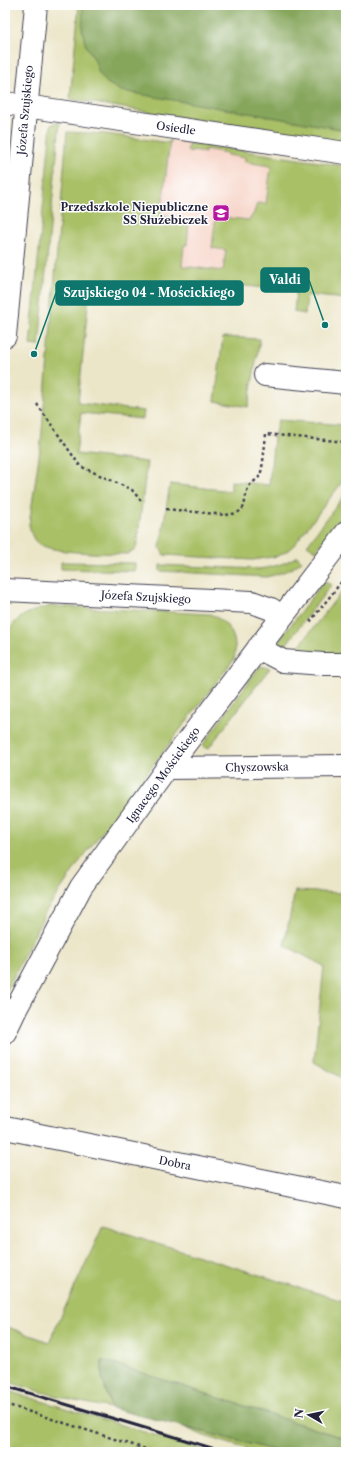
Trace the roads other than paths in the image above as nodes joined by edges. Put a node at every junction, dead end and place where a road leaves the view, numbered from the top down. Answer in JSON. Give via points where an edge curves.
{"nodes":[{"id":1,"x":36,"y":5,"type":"edge"},
{"id":2,"x":15,"y":104,"type":"edge"},
{"id":3,"x":346,"y":153,"type":"edge"},
{"id":4,"x":5,"y":336,"type":"edge"},
{"id":5,"x":265,"y":375,"type":"dead end"},
{"id":6,"x":346,"y":383,"type":"edge"},
{"id":7,"x":346,"y":533,"type":"edge"},
{"id":8,"x":5,"y":590,"type":"edge"},
{"id":9,"x":282,"y":617,"type":"junction"},
{"id":10,"x":258,"y":648,"type":"junction"},
{"id":11,"x":346,"y":664,"type":"edge"},
{"id":12,"x":346,"y":766,"type":"edge"},
{"id":13,"x":167,"y":768,"type":"junction"},
{"id":14,"x":5,"y":1032,"type":"edge"},
{"id":15,"x":5,"y":1128,"type":"edge"},
{"id":16,"x":346,"y":1198,"type":"edge"}],
"edges":[{"from":1,"to":2,"type":"street","name":"Józefa Szujskiego"},
{"from":2,"to":3,"type":"street","name":"Osiedle"},
{"from":2,"to":4,"type":"street","name":"Józefa Szujskiego"},
{"from":5,"to":6,"type":"street"},
{"from":7,"to":9,"type":"street","name":"Ignacego Mościckiego"},
{"from":8,"to":9,"type":"street","name":"Józefa Szujskiego","via":[[252,602],[271,609]]},
{"from":9,"to":10,"type":"street","name":"Ignacego Mościckiego"},
{"from":10,"to":11,"type":"street","via":[[283,661]]},
{"from":10,"to":13,"type":"street","name":"Ignacego Mościckiego"},
{"from":12,"to":13,"type":"street","name":"Chyszowska"},
{"from":13,"to":14,"type":"street","name":"Ignacego Mościckiego","via":[[81,887]]},
{"from":15,"to":16,"type":"street","name":"Dobra"}]}
